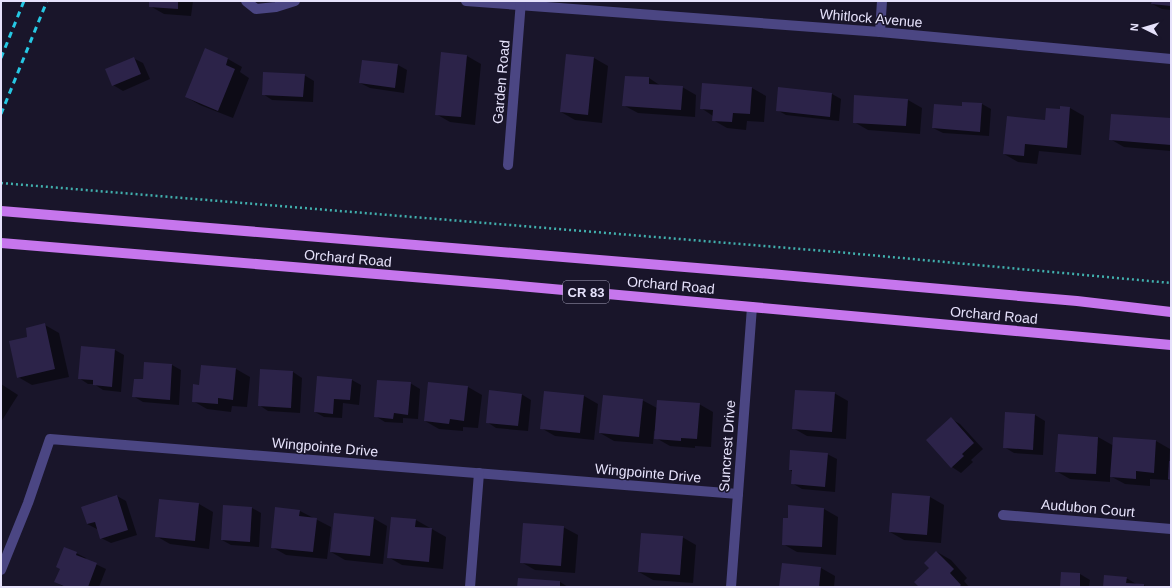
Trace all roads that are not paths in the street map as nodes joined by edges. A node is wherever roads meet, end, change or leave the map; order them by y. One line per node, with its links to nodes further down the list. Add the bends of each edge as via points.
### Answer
1 (246, 1): 2 (street, via 256,9 276,7)
2 (295, 1)
3 (466, 1): 5 (street, Whitlock Avenue)
4 (882, 1): 6 (street)
5 (521, 3): 6 (street, Whitlock Avenue); 8 (street, Garden Road)
6 (880, 32): 7 (street, Whitlock Avenue)
7 (1171, 59)
8 (508, 165)
9 (1, 211): 12 (main road, Orchard Road / CR 83, via 758,273 1077,301)
10 (1, 243): 11 (main road, Orchard Road / CR 83)
11 (752, 307): 13 (main road, Orchard Road / CR 83); 15 (street, Suncrest Drive)
12 (1171, 312)
13 (1171, 345)
14 (479, 473): 15 (street, Wingpointe Drive); 18 (street, Wingpointe Drive, via 50,439); 19 (street)
15 (738, 494): 20 (street, Suncrest Drive)
16 (1003, 515): 17 (street, Audubon Court)
17 (1171, 529)
18 (1, 570)
19 (470, 587)
20 (731, 587)

